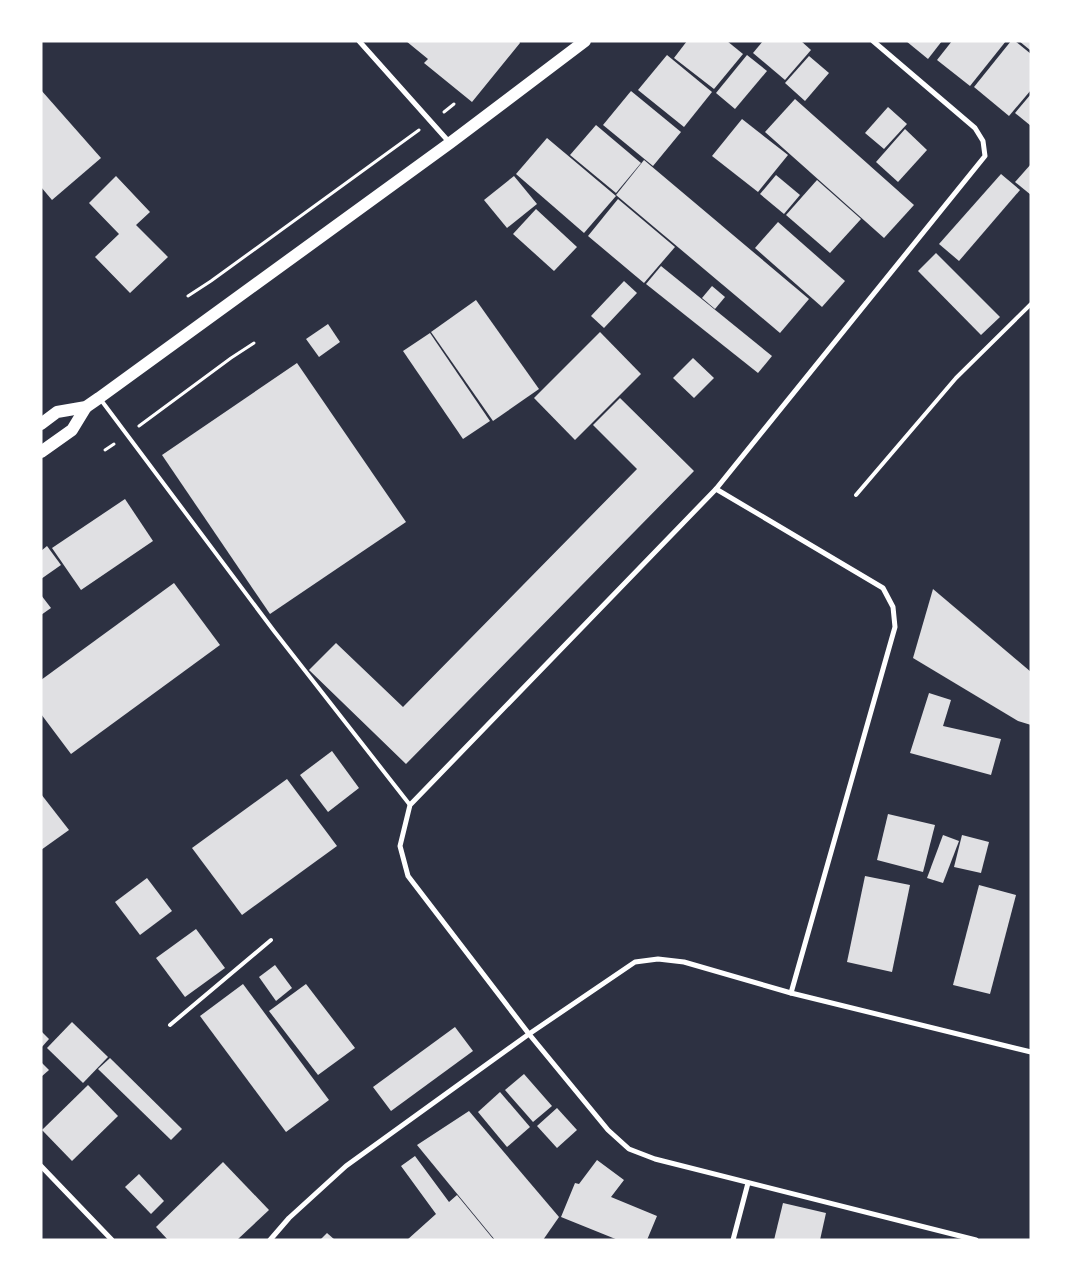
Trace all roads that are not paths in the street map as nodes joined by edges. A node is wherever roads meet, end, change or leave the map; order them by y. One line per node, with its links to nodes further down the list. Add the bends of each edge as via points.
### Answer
1 (358, 41): 4 (street)
2 (585, 41): 4 (main road)
3 (873, 41): 10 (street, via 975,128 983,141 985,156)
4 (450, 142): 6 (main road)
5 (1031, 304): 11 (lane, via 956,378)
6 (99, 398): 7 (main road); 12 (lane)
7 (86, 407): 8 (main road, via 57,412); 9 (main road, via 72,430)
8 (41, 424)
9 (41, 452)
10 (716, 488): 12 (street); 14 (street, via 883,588 893,607 895,626)
11 (856, 495)
12 (410, 805): 16 (street, via 400,846 408,876)
13 (271, 940): 15 (lane)
14 (791, 993): 16 (street, via 684,962 658,959 635,962); 17 (street)
15 (170, 1025)
16 (529, 1034): 19 (street, via 608,1130 629,1148 655,1159); 21 (street, via 346,1166 289,1218)
17 (1031, 1052)
18 (41, 1166): 20 (street)
19 (748, 1183): 22 (street); 23 (street)
20 (112, 1240)
21 (270, 1240)
22 (733, 1240)
23 (976, 1240)

